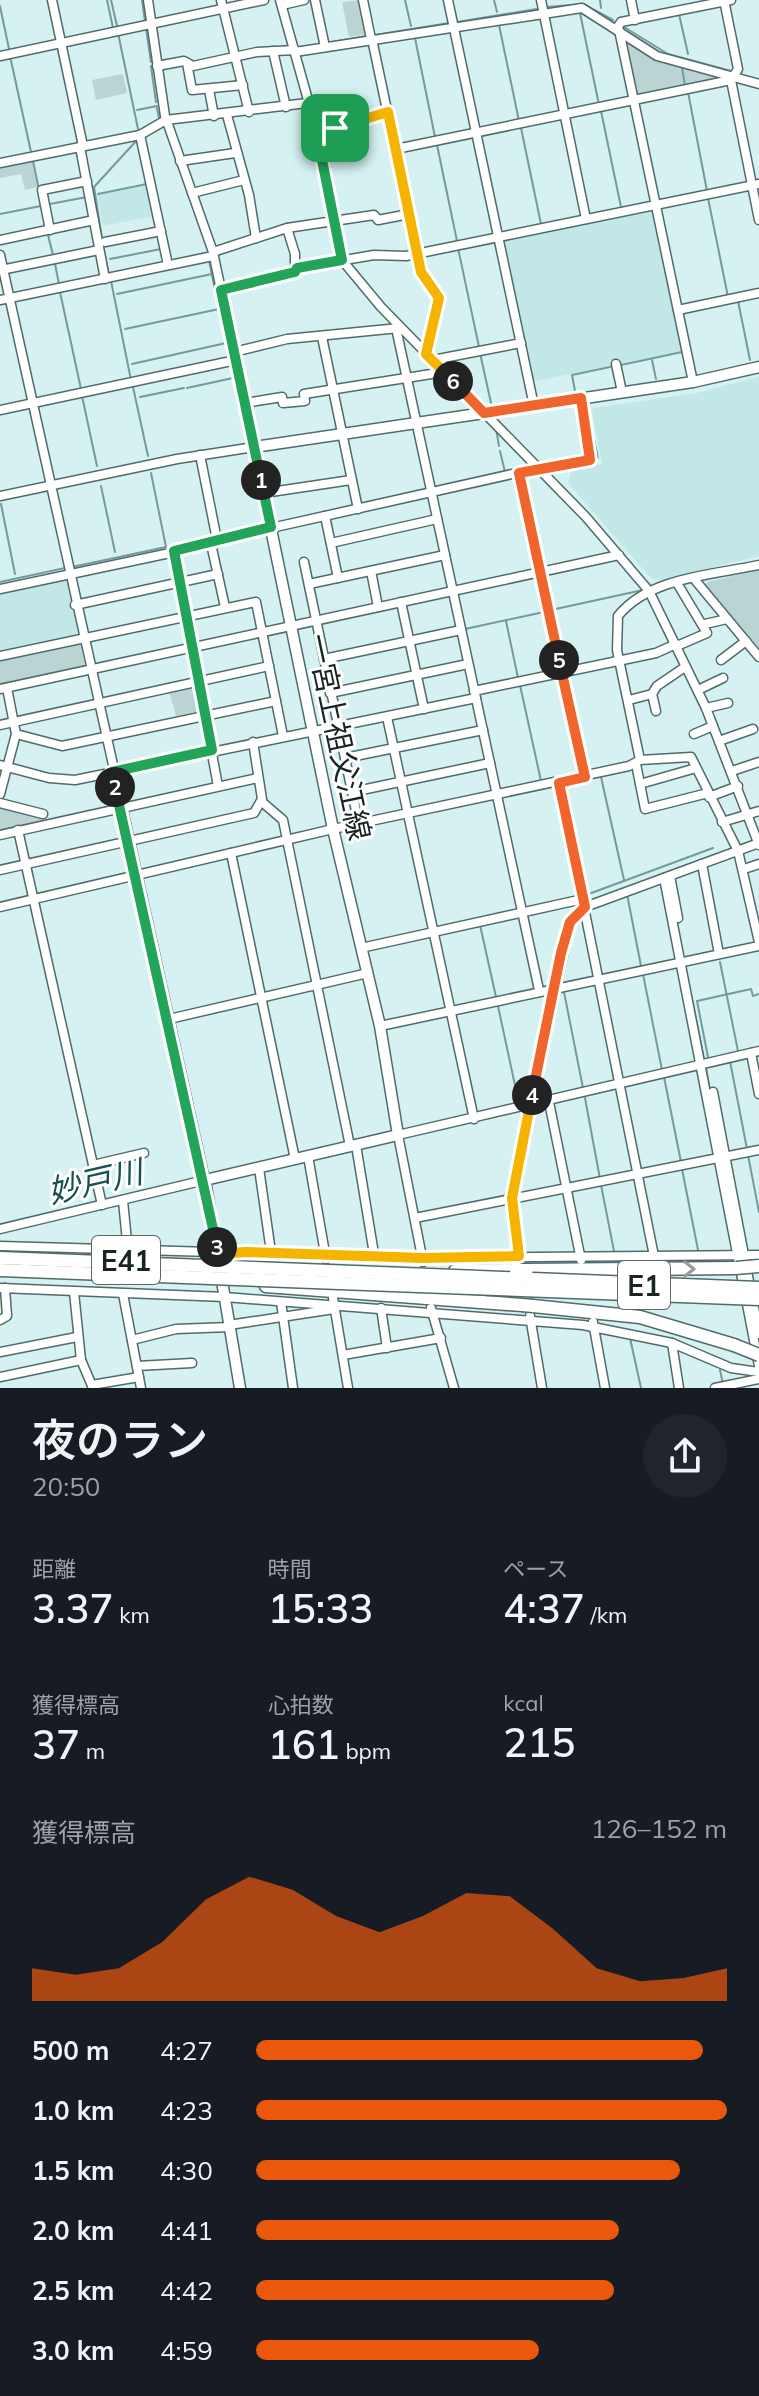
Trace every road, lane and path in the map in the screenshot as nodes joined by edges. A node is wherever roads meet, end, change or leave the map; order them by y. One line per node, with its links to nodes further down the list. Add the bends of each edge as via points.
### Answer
1 (52, 0): 19 (street)
2 (148, 0): 15 (street)
3 (264, 0): 12 (street)
4 (304, 0): 11 (street)
5 (315, 0): 20 (street)
6 (363, 0): 18 (street)
7 (448, 0): 16 (street)
8 (541, 0): 13 (street)
9 (631, 0): 14 (street)
10 (726, 0): 14 (street); 27 (street, via 738,69)
11 (281, 2): 22 (street)
12 (222, 4): 15 (street); 24 (street)
13 (543, 12): 16 (street); 17 (street, via 582,8); 37 (street)
14 (635, 20): 17 (street, via 621,22)
15 (151, 23): 19 (street); 26 (street)
16 (454, 26): 18 (street); 41 (street)
17 (618, 29): 27 (street, via 657,56); 31 (street)
18 (371, 39): 20 (street); 35 (street)
19 (61, 42): 23 (street); 43 (street)
20 (325, 47): 22 (street)
21 (273, 51): 22 (street); 24 (street); 33 (street)
22 (295, 51): 32 (street)
23 (0, 56)
24 (237, 56): 25 (street, via 193,66); 29 (street)
25 (187, 62): 26 (street); 30 (street, via 192,90)
26 (157, 66): 39 (street)
27 (733, 79): 28 (street); 31 (street); 50 (street)
28 (759, 82)
29 (243, 85): 30 (street); 34 (street)
30 (209, 90): 38 (street)
31 (634, 101): 37 (street); 52 (street)
32 (307, 103): 33 (street); 40 (street)
33 (286, 107): 34 (street)
34 (249, 112): 36 (street)
35 (388, 112): 40 (street); 44 (street)
36 (227, 115): 38 (street); 45 (street)
37 (564, 115): 41 (street); 54 (street)
38 (214, 116): 39 (street)
39 (166, 120): 42 (street); 46 (street)
40 (316, 130): 57 (street)
41 (475, 133): 44 (street); 61 (street)
42 (140, 135): 43 (street); 60 (street)
43 (82, 146): 47 (street); 49 (street)
44 (396, 149): 53 (street)
45 (235, 153): 46 (street); 48 (street)
46 (180, 161): 51 (street)
47 (0, 163)
48 (244, 180): 51 (street); 62 (street)
49 (87, 181): 55 (street); 59 (street, via 42,190)
50 (756, 185): 52 (street); 56 (street)
51 (192, 193): 65 (street)
52 (655, 205): 54 (street); 76 (street)
53 (409, 214): 57 (street); 66 (street)
54 (586, 219): 61 (street)
55 (94, 220): 59 (street); 64 (street)
56 (759, 220)
57 (336, 223): 58 (street); 68 (street)
58 (287, 228): 62 (street); 70 (street)
59 (50, 230): 63 (street)
60 (161, 231): 64 (street); 69 (street)
61 (498, 237): 66 (street); 79 (street)
62 (256, 238): 65 (street)
63 (0, 240)
64 (102, 246): 71 (street); 72 (street)
65 (213, 254): 69 (street); 73 (street)
66 (417, 254): 68 (street); 81 (street, via 421,272 439,298)
67 (0, 255): 71 (street)
68 (342, 260): 70 (street); 77 (street)
69 (168, 265): 72 (street)
70 (297, 268): 73 (street)
71 (2, 270): 75 (street)
72 (108, 278): 75 (street)
73 (221, 290): 80 (street)
74 (759, 293): 76 (street)
75 (4, 299): 90 (street)
76 (678, 310): 86 (street)
77 (398, 328): 78 (street); 81 (street); 85 (street)
78 (322, 337): 80 (street, via 287,339); 87 (street)
79 (521, 343): 81 (street); 92 (street)
80 (235, 356): 90 (street); 91 (street)
81 (429, 357): 84 (street)
82 (616, 364): 88 (street)
83 (759, 367): 86 (main road)
84 (444, 372): 85 (street); 94 (street)
85 (406, 378): 87 (street); 95 (street)
86 (693, 382): 88 (main road)
87 (332, 390): 91 (street, via 304,394 305,401 283,403 282,397); 96 (street)
88 (622, 392): 89 (main road)
89 (581, 398): 92 (main road); 99 (street, via 593,457)
90 (31, 403): 93 (street); 102 (street)
91 (245, 403): 97 (street)
92 (534, 406): 94 (main road)
93 (0, 410)
94 (484, 413): 95 (main road); 99 (street)
95 (417, 423): 96 (main road); 103 (street)
96 (342, 434): 97 (main road); 101 (street)
97 (254, 447): 98 (street); 104 (main road, 一宮上祖父江線)
98 (200, 455): 102 (street); 110 (street)
99 (540, 469): 100 (street); 114 (street)
100 (519, 473): 103 (street); 119 (street)
101 (351, 480): 104 (street); 106 (street)
102 (49, 486): 105 (street); 117 (street)
103 (431, 492): 106 (street); 108 (street)
104 (264, 493): 109 (main road, 一宮上祖父江線)
105 (0, 496)
106 (358, 509): 107 (street)
107 (325, 516): 109 (street); 111 (street)
108 (437, 519): 111 (street); 113 (street)
109 (271, 528): 110 (street); 137 (main road, 一宮上祖父江線)
110 (214, 542): 112 (street); 120 (street)
111 (331, 543): 121 (street)
112 (174, 551): 117 (street); 123 (street)
113 (445, 555): 118 (street); 127 (street)
114 (619, 555): 119 (street); 128 (street)
115 (304, 562): 125 (street)
116 (759, 565): 122 (street)
117 (67, 569): 126 (street); 130 (street)
118 (371, 571): 121 (street); 132 (street)
119 (541, 572): 127 (street); 154 (street)
120 (218, 574): 123 (street); 131 (street)
121 (338, 578): 125 (street)
122 (695, 580): 124 (street); 134 (street)
123 (180, 582): 130 (street); 133 (street)
124 (677, 583): 128 (street); 136 (street)
125 (309, 584): 135 (street)
126 (0, 589)
127 (452, 591): 129 (street); 138 (street)
128 (649, 591): 143 (street); 148 (street, via 618,616)
129 (401, 602): 132 (street); 141 (street)
130 (75, 605): 140 (street)
131 (225, 607): 133 (street); 139 (street, via 256,602)
132 (378, 607): 135 (street)
133 (186, 615): 140 (street); 144 (street)
134 (727, 619): 136 (street); 142 (street)
135 (316, 621): 137 (street); 147 (street)
136 (705, 624): 143 (street, via 707,633)
137 (292, 626): 139 (street); 177 (main road, 一宮上祖父江線)
138 (461, 630): 141 (street); 150 (street)
139 (262, 633): 144 (street); 151 (street)
140 (83, 637): 145 (street); 153 (street)
141 (410, 641): 147 (street); 155 (street)
142 (746, 641): 146 (street); 149 (street)
143 (677, 645): 148 (street); 152 (street)
144 (192, 648): 153 (street); 157 (street)
145 (0, 656)
146 (759, 657)
147 (324, 659): 160 (street)
148 (618, 659): 154 (street); 163 (street)
149 (721, 660)
150 (468, 664): 155 (street); 161 (street)
151 (269, 666): 157 (street); 164 (street)
152 (685, 667): 159 (street); 162 (street)
153 (89, 669): 158 (street); 165 (street)
154 (562, 673): 161 (street); 195 (street)
155 (417, 675): 160 (street); 168 (street)
156 (723, 678): 159 (street)
157 (198, 680): 165 (street); 170 (street)
158 (4, 689): 172 (street)
159 (698, 690): 167 (street)
160 (330, 693): 174 (street)
161 (475, 694): 168 (street); 178 (street)
162 (652, 694): 163 (street); 169 (street)
163 (629, 700): 188 (street)
164 (276, 701): 170 (street); 182 (street)
165 (97, 703): 172 (street); 181 (street)
166 (728, 703): 167 (street)
167 (706, 708): 175 (street)
168 (424, 709): 171 (street)
169 (656, 711)
170 (205, 714): 181 (street); 186 (street)
171 (387, 717): 174 (street); 185 (street)
172 (15, 722): 173 (street); 179 (street)
173 (0, 725)
174 (338, 726): 177 (street); 187 (street)
175 (713, 726): 180 (street); 183 (street)
176 (753, 729): 183 (street)
177 (313, 730): 182 (street); 215 (main road, 一宮上祖父江線)
178 (483, 730): 185 (street); 190 (street)
179 (16, 734): 181 (street, via 62,746); 191 (street)
180 (694, 734)
181 (104, 736): 194 (street)
182 (283, 736): 184 (street)
183 (719, 741): 193 (street)
184 (253, 742): 186 (street); 196 (street)
185 (394, 748): 187 (street); 197 (street)
186 (212, 750): 194 (street); 200 (street)
187 (345, 758): 202 (street)
188 (638, 762): 192 (street, via 691,757); 195 (street); 199 (street)
189 (759, 762): 193 (street)
190 (490, 763): 197 (street); 205 (street)
191 (3, 766): 194 (street, via 60,780); 203 (street)
192 (696, 768): 199 (street); 204 (street)
193 (732, 771): 201 (street)
194 (112, 772): 208 (street)
195 (585, 777): 198 (street)
196 (258, 778): 200 (street); 206 (street)
197 (402, 781): 202 (street); 212 (street)
198 (559, 783): 205 (street); 232 (street)
199 (640, 784): 204 (street, via 645,809)
200 (218, 786): 208 (street)
201 (738, 786): 204 (street); 210 (street)
202 (352, 792): 214 (street)
203 (0, 794)
204 (708, 795): 213 (street)
205 (497, 796): 212 (street); 236 (street)
206 (262, 802): 218 (street, via 254,813); 219 (street, via 281,816)
207 (0, 803): 211 (street)
208 (120, 807): 216 (street); 218 (street)
209 (759, 811): 210 (street)
210 (746, 813): 213 (street); 220 (street)
211 (43, 814)
212 (410, 814): 214 (street); 237 (street)
213 (722, 822): 221 (street)
214 (359, 825): 215 (street)
215 (333, 829): 219 (street); 239 (main road, 一宮上祖父江線)
216 (18, 830): 217 (street); 225 (street)
217 (0, 835)
218 (129, 841): 225 (street); 228 (street)
219 (287, 842): 222 (street); 244 (street)
220 (758, 842): 221 (street)
221 (736, 848): 223 (street); 226 (street)
222 (231, 853): 228 (street); 247 (street)
223 (702, 864): 229 (street); 240 (street)
224 (759, 864): 226 (street)
225 (27, 865): 227 (street); 231 (street)
226 (744, 869): 230 (street)
227 (0, 870)
228 (136, 875): 231 (street); 249 (street)
229 (667, 877): 232 (street); 241 (street)
230 (753, 895): 233 (street); 235 (street)
231 (35, 899): 234 (street); 265 (street)
232 (584, 903): 236 (street); 243 (street); 245 (street, via 570,922)
233 (740, 903)
234 (0, 907)
235 (756, 911): 238 (street)
236 (523, 912): 237 (street); 246 (street)
237 (436, 932): 239 (street); 248 (street)
238 (759, 944): 240 (street)
239 (361, 948): 242 (main road, 一宮上祖父江線)
240 (719, 954): 241 (street)
241 (684, 961): 243 (street); 252 (street)
242 (368, 973): 244 (street); 250 (main road, 一宮上祖父江線)
243 (598, 978): 245 (street); 253 (street)
244 (317, 984): 247 (street); 259 (street)
245 (553, 987): 246 (street); 256 (street)
246 (539, 990): 248 (street)
247 (259, 998): 249 (street); 264 (street)
248 (453, 1010): 250 (street); 257 (street)
249 (169, 1019): 268 (street)
250 (380, 1026): 258 (main road, 一宮上祖父江線)
251 (755, 1052): 252 (street); 254 (street)
252 (706, 1065): 253 (street); 263 (street)
253 (621, 1085): 255 (street); 267 (street)
254 (759, 1094)
255 (549, 1102): 256 (street); 269 (street)
256 (529, 1107): 257 (street); 270 (street)
257 (474, 1119): 258 (street)
258 (398, 1135): 259 (main road); 273 (street)
259 (353, 1146): 262 (main road); 280 (street)
260 (759, 1150): 263 (street)
261 (144, 1153): 265 (street)
262 (308, 1156): 264 (main road); 282 (street)
263 (722, 1157): 267 (street); 287 (street)
264 (295, 1159): 266 (main road)
265 (93, 1165): 272 (street)
266 (259, 1168): 268 (main road); 278 (street)
267 (637, 1173): 269 (street); 284 (street)
268 (205, 1180): 271 (street); 279 (main road)
269 (567, 1187): 270 (street); 286 (street)
270 (512, 1198): 273 (street); 283 (street)
271 (123, 1201): 272 (street); 277 (street)
272 (101, 1203): 274 (street)
273 (415, 1218): 288 (street)
274 (0, 1229)
275 (0, 1238): 276 (street)
276 (0, 1246): 277 (street)
277 (128, 1251): 279 (street)
278 (271, 1252): 279 (street); 282 (street)
279 (219, 1254): 295 (main road)
280 (374, 1254): 282 (street); 288 (street)
281 (759, 1255): 287 (street)
282 (325, 1256)
283 (519, 1256): 286 (street); 288 (street); 303 (street)
284 (654, 1256): 286 (street); 287 (street)
285 (0, 1257): 287 (highway, E41, one-way to 287, bridge, via 522,1270); 292 (highway, E1, bridge)
286 (581, 1259)
287 (740, 1259): 289 (highway, E41, bridge); 306 (street); 318 (street)
288 (423, 1261)
289 (759, 1266)
290 (0, 1270): 296 (highway, E1, bridge); 314 (highway, bridge, via 640,1317)
291 (2, 1288): 293 (street); 302 (street, via 7,1316)
292 (759, 1288)
293 (74, 1292): 294 (street); 307 (street)
294 (123, 1294): 295 (street); 309 (street)
295 (225, 1297): 297 (street); 305 (main road)
296 (759, 1299)
297 (281, 1302): 298 (street); 301 (street)
298 (334, 1304): 299 (street); 301 (street); 313 (street)
299 (381, 1308): 300 (street); 311 (street)
300 (431, 1308): 303 (street); 308 (street)
301 (283, 1317): 305 (street); 327 (street)
302 (0, 1320)
303 (530, 1321): 304 (street); 329 (street)
304 (593, 1322): 310 (street); 330 (street)
305 (229, 1326): 309 (street, via 176,1329); 326 (main road)
306 (759, 1334)
307 (77, 1337): 312 (street); 315 (street)
308 (441, 1338): 311 (street); 324 (street)
309 (132, 1340): 317 (street)
310 (672, 1343): 319 (street, via 731,1368); 331 (street)
311 (387, 1348): 313 (street)
312 (0, 1352)
313 (343, 1355): 328 (street)
314 (759, 1355)
315 (81, 1360): 320 (street); 323 (street)
316 (192, 1363): 317 (street)
317 (137, 1366): 321 (street)
318 (759, 1366)
319 (759, 1372)
320 (0, 1377)
321 (139, 1377): 323 (street); 325 (street)
322 (759, 1379): 332 (street)
323 (93, 1386)
324 (451, 1387)
325 (141, 1388)
326 (240, 1388)
327 (293, 1388)
328 (348, 1388)
329 (542, 1388)
330 (605, 1388)
331 (679, 1388)
332 (715, 1388)

